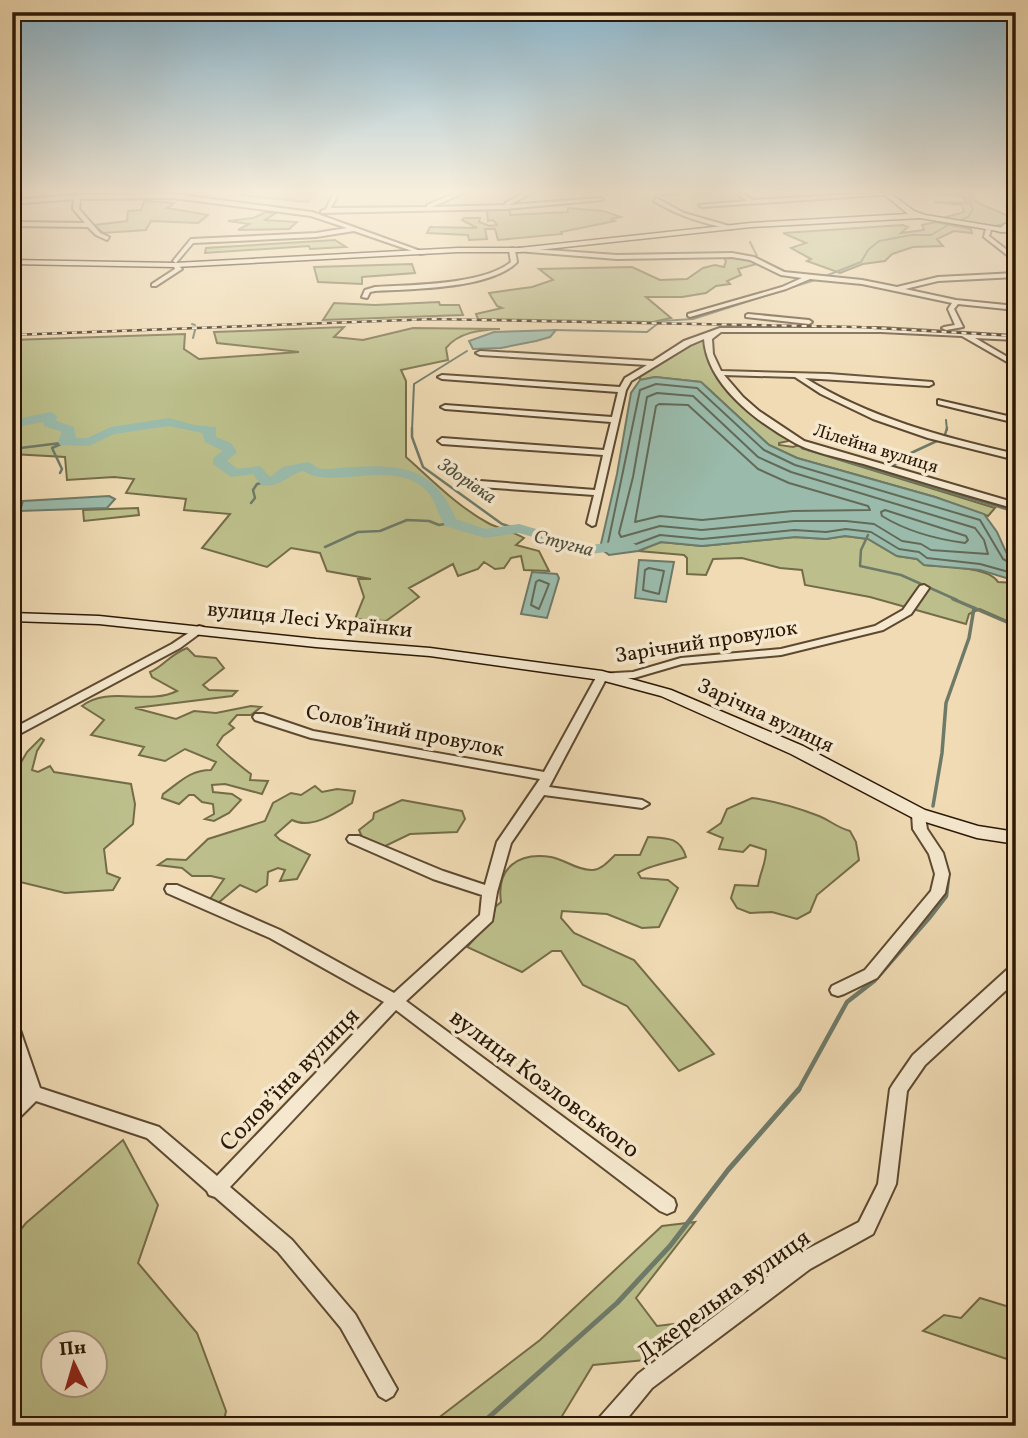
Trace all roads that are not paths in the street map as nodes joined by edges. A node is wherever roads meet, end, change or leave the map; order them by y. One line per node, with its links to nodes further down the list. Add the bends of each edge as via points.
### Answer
1 (180, 257): 6 (street)
2 (322, 257): 6 (street)
3 (515, 257): 11 (street, via 507,269 448,285 375,289)
4 (746, 257): 8 (street)
5 (12, 261): 6 (street)
6 (176, 263): 9 (street, via 179,270)
7 (1016, 275): 10 (street, via 938,279)
8 (807, 279): 10 (street); 15 (street)
9 (154, 285)
10 (898, 290): 13 (street)
11 (365, 296)
12 (1014, 299): 14 (street)
13 (956, 302): 14 (street); 16 (street, via 951,309 959,327 950,328)
14 (1013, 307)
15 (690, 315)
16 (748, 316)
17 (720, 330): 18 (street); 21 (street); 23 (street, Лілейна вулиця, via 709,336 707,347)
18 (964, 334): 19 (street); 22 (street)
19 (1016, 338)
20 (480, 353): 21 (street)
21 (652, 363): 27 (street, via 630,378)
22 (1016, 365)
23 (719, 373): 25 (street); 37 (street, Лілейна вулиця, via 727,386 768,421 801,443)
24 (442, 377): 27 (street)
25 (799, 377): 26 (street); 34 (street, Лілейна вулиця, via 880,418)
26 (929, 384)
27 (622, 390): 30 (street)
28 (941, 402): 31 (street)
29 (445, 407): 30 (street)
30 (615, 420): 33 (street)
31 (1016, 421)
32 (442, 441): 33 (street)
33 (607, 453): 36 (street)
34 (1016, 457)
35 (480, 484): 36 (street)
36 (598, 493): 38 (street)
37 (1016, 506)
38 (592, 523)
39 (925, 588): 42 (street, Зарічний провулок, via 907,612 879,628 781,652 681,661 634,675)
40 (12, 617): 41 (street, вулиця Лесі Українки)
41 (199, 629): 42 (street, вулиця Лесі Українки, via 430,652); 44 (street, via 176,646)
42 (602, 676): 45 (street); 47 (street, Зарічна вулиця, via 666,693 773,739)
43 (259, 717): 45 (street, Соловʼїний провулок, via 310,734)
44 (12, 734)
45 (543, 783): 46 (street, Соловʼїний провулок); 51 (street, Соловʼїна вулиця, via 503,842)
46 (642, 804)
47 (919, 814): 48 (street, Зарічна вулиця, via 976,832); 53 (street, via 919,830 936,853 942,874 938,893 871,975)
48 (1016, 838)
49 (354, 839): 51 (street)
50 (172, 889): 54 (street, Соловʼїна вулиця, via 275,934)
51 (490, 892): 54 (street, Соловʼїна вулиця, via 487,917)
52 (1016, 971): 62 (street, Джерельна вулиця, via 919,1060 900,1089 887,1184 866,1228 803,1262 645,1381)
53 (838, 990)
54 (395, 1001): 59 (street, Соловʼїна вулиця); 60 (street, вулиця Козловського)
55 (12, 1030): 57 (street)
56 (12, 1093): 57 (street)
57 (33, 1093): 58 (street); 59 (street, via 153,1132)
58 (12, 1114)
59 (216, 1189): 61 (street, via 285,1246 348,1321)
60 (667, 1205)
61 (386, 1389)
62 (607, 1426)

